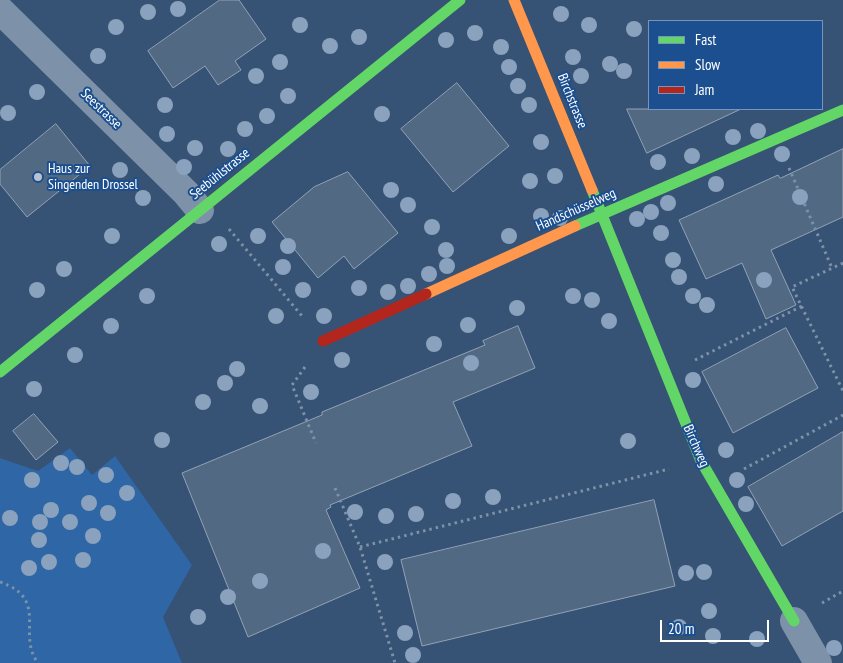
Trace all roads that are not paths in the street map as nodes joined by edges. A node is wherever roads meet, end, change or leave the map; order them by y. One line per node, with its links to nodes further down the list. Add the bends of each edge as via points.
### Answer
1 (460, 0): 5 (street, Seebühlstrasse)
2 (514, 0): 6 (street, Birchstrasse)
3 (0, 10): 5 (street, Seestrasse)
4 (843, 110): 6 (street, Handschüsselweg)
5 (204, 207): 8 (street, Seebühlstrasse)
6 (602, 214): 7 (street, Handschüsselweg); 9 (street, Birchweg, via 701,461)
7 (323, 341)
8 (0, 372)
9 (794, 621): 10 (street, Birchweg)
10 (818, 663)

